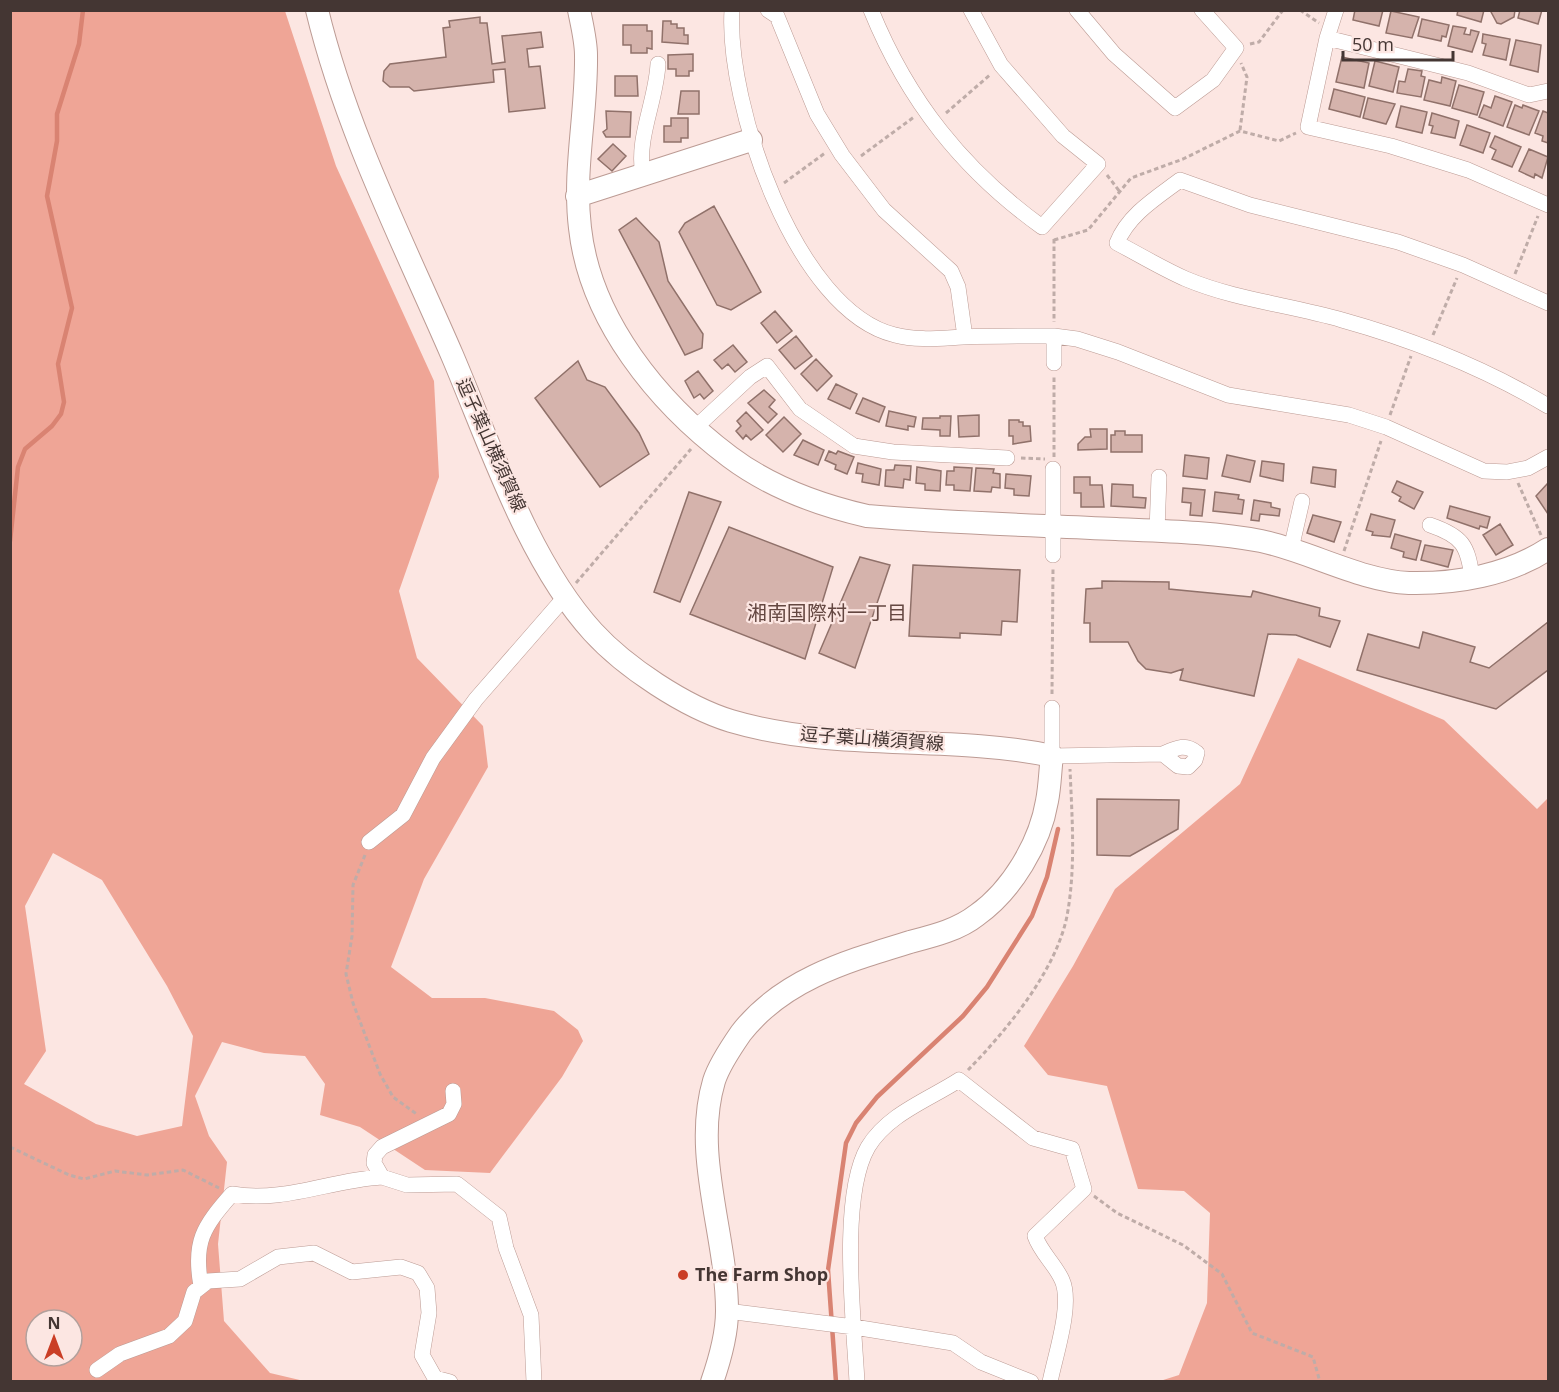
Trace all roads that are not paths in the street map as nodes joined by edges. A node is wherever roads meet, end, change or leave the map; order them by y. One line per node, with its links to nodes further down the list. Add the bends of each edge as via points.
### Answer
1 (316, 10): 35 (main road, 逗子葉山横須賀線, via 343,103 516,504)
2 (579, 10): 15 (main road, via 586,54)
3 (732, 10): 13 (street, via 734,63)
4 (768, 10): 19 (street, via 777,16 817,114 850,165 884,210 951,271 958,287)
5 (871, 10): 6 (street, via 933,124 988,185 1042,227 1098,164 1063,136 1002,65)
6 (971, 10)
7 (1077, 10): 8 (street, via 1114,54 1175,108 1213,80 1236,48)
8 (1202, 10)
9 (1336, 10): 10 (street)
10 (1327, 38): 12 (street, via 1468,72 1528,95); 16 (street, via 1308,127 1391,146 1468,170)
11 (658, 64): 14 (street, via 657,85 639,156)
12 (1548, 91)
13 (751, 140): 14 (main road); 19 (street, via 771,192 813,270 843,306 895,335)
14 (643, 175): 15 (main road)
15 (577, 196): 22 (main road, via 589,274 604,311 658,389)
16 (1546, 204)
17 (1548, 303): 21 (street, via 1463,265 1398,242 1250,205 1180,180 1124,227 1117,243 1187,280 1340,319 1422,345 1516,386)
18 (1054, 336): 19 (street); 20 (street); 23 (street, via 1118,351 1228,395 1349,415 1386,427 1484,471 1528,468)
19 (965, 337)
20 (1054, 363)
21 (1548, 406)
22 (700, 431): 24 (street, via 750,377 767,366 800,409 854,446); 29 (main road, via 730,458 799,495 833,508 894,518)
23 (1548, 457)
24 (1008, 458)
25 (1053, 469): 29 (street)
26 (1159, 477): 30 (street)
27 (1302, 501): 31 (street)
28 (1430, 525): 34 (street, via 1452,532 1467,547)
29 (1053, 526): 30 (main road); 33 (street)
30 (1157, 531): 31 (main road, via 1260,541)
31 (1291, 549): 34 (main road, via 1407,583)
32 (1547, 550): 34 (main road)
33 (1053, 555)
34 (1472, 578)
35 (565, 597): 38 (main road, 逗子葉山横須賀線, via 594,634 638,671 683,699 729,720 790,734 1011,747); 39 (street, via 476,699 433,758 403,815)
36 (1052, 708): 38 (street)
37 (1163, 754): 38 (street)
38 (1061, 756): 43 (main road, via 1020,869 978,915 955,928 864,956 796,984 765,1007 727,1056 715,1078 708,1112)
39 (369, 842)
40 (453, 1090): 41 (street, via 454,1104 449,1114 382,1147 375,1155 374,1163)
41 (382, 1177): 42 (street, via 278,1196 232,1194 207,1222 196,1259); 47 (street, via 408,1185 458,1184 499,1216 506,1248 531,1316)
42 (201, 1286): 45 (street, via 194,1292 185,1321 169,1336 120,1354); 46 (street, via 208,1281 240,1279 278,1257 293,1254 314,1253 352,1272 401,1268 418,1273 427,1288 429,1313 422,1355 435,1378)
43 (727, 1311): 44 (street); 48 (main road, via 720,1359)
44 (854, 1327): 49 (street); 50 (street, via 953,1343 981,1362); 51 (street, via 850,1244 860,1165 869,1146 898,1115 958,1080 1033,1138 1072,1149 1084,1188 1035,1236 1040,1250 1063,1281 1065,1308)
45 (97, 1370)
46 (450, 1382)
47 (534, 1382)
48 (712, 1382)
49 (856, 1382)
50 (1031, 1382)
51 (1050, 1382)

